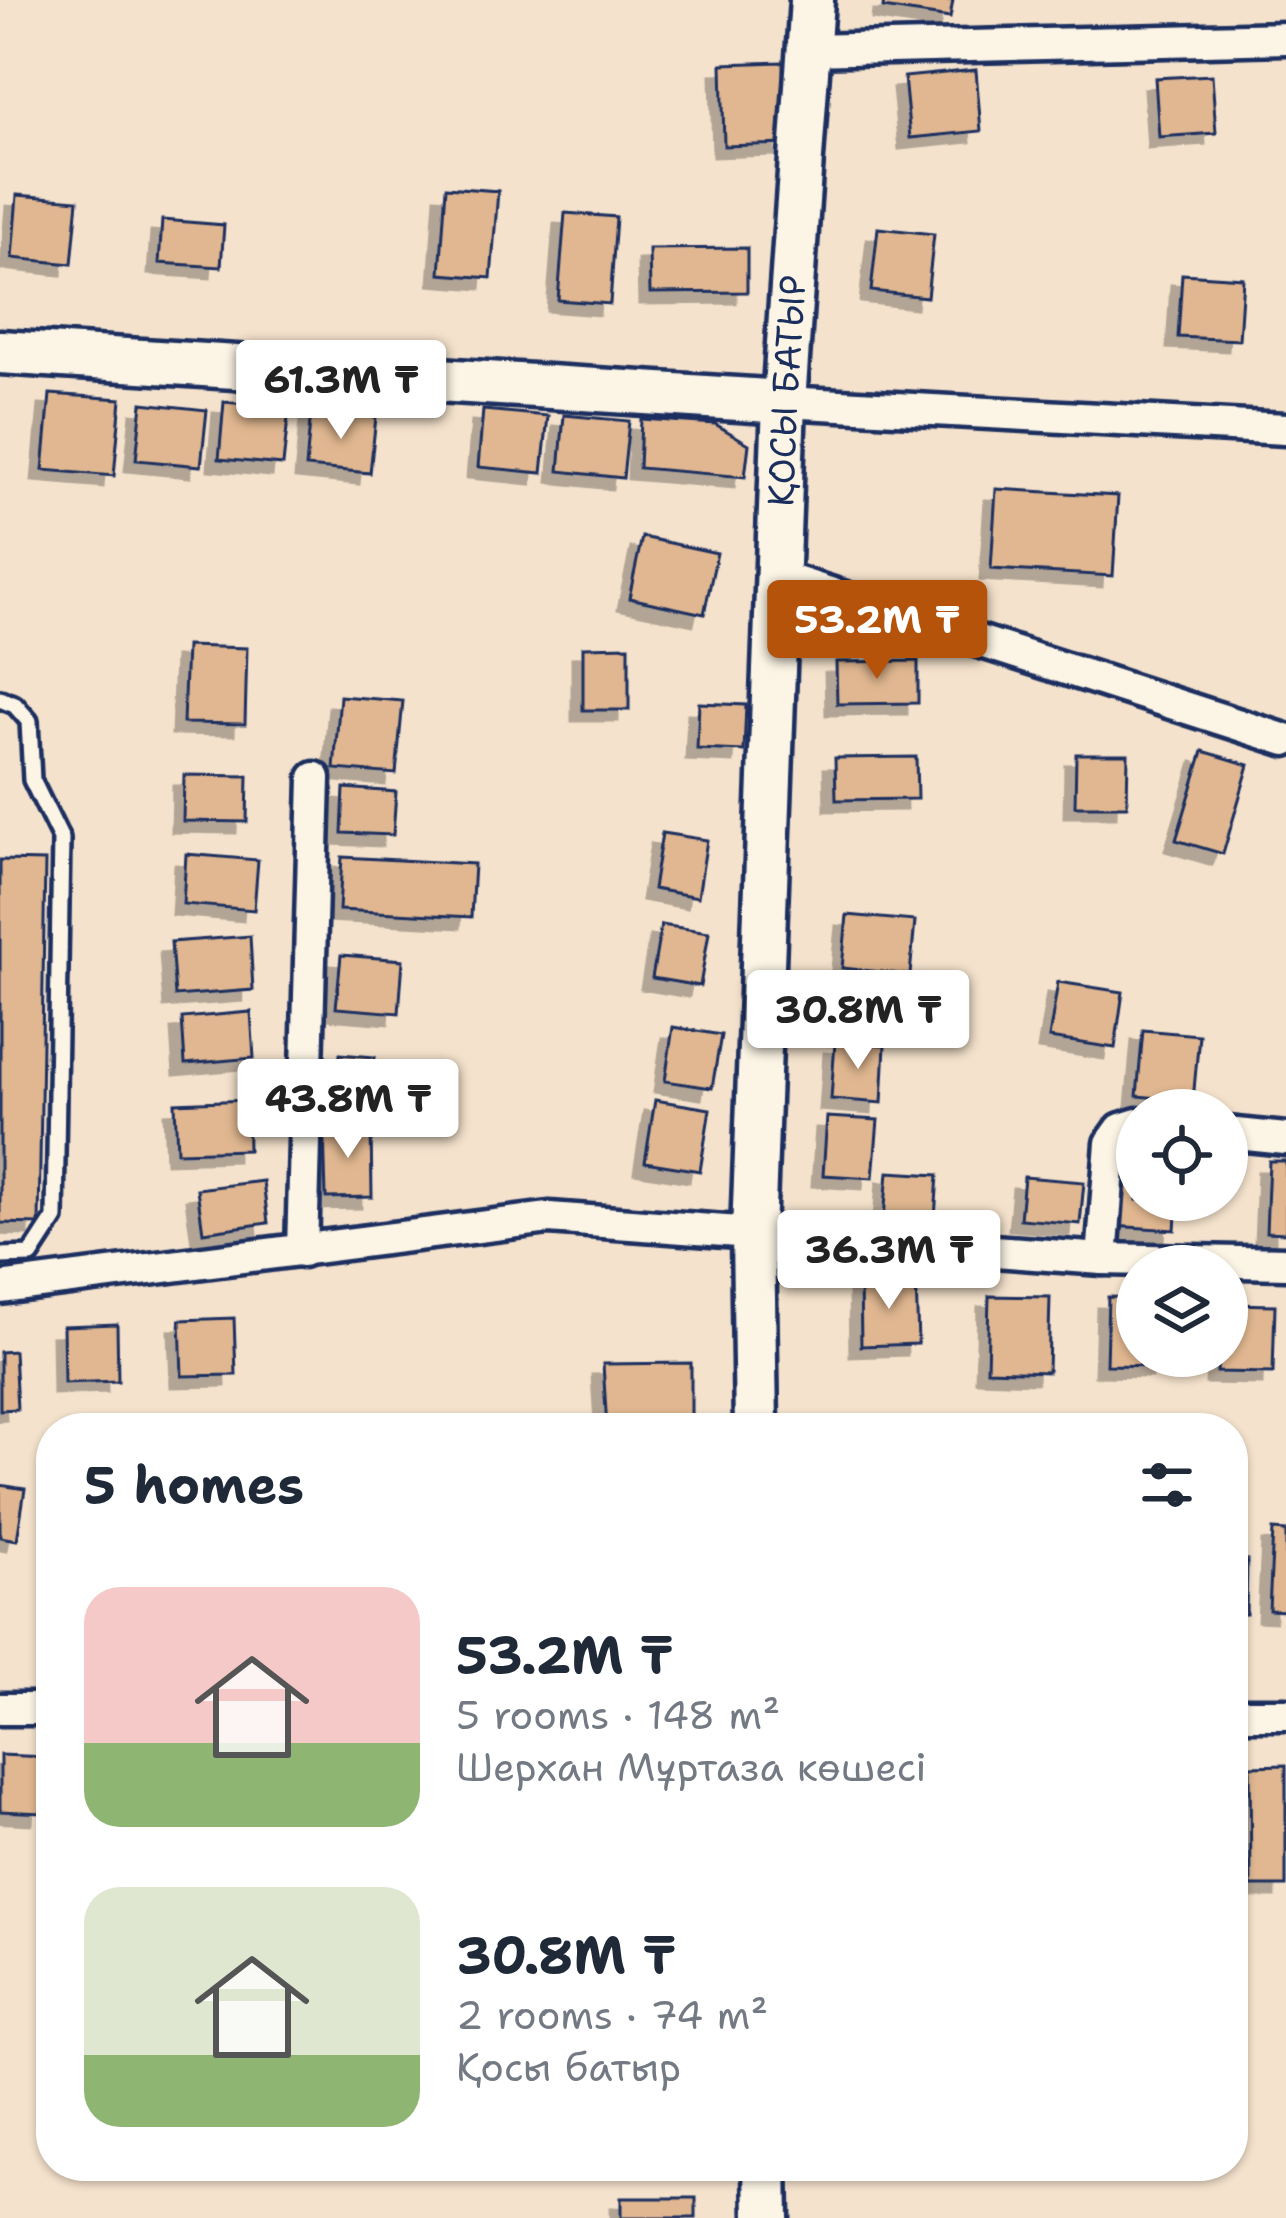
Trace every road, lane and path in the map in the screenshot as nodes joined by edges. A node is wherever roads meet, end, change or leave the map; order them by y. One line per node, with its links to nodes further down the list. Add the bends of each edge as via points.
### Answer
1 (812, 0): 3 (street, ҚОСЫ БАТЫР)
2 (1286, 38): 3 (street)
3 (809, 50): 5 (street, ҚОСЫ БАТЫР)
4 (0, 352): 5 (street)
5 (784, 402): 6 (street); 7 (street, ҚОСЫ БАТЫР)
6 (1286, 429)
7 (780, 578): 9 (street); 14 (street, ҚОСЫ БАТЫР)
8 (0, 699): 16 (lane, via 29,721 32,780 61,839 56,1218 31,1255)
9 (1286, 740)
10 (315, 778): 15 (street)
11 (1116, 1135): 17 (street)
12 (1248, 1135): 13 (street)
13 (1286, 1139)
14 (753, 1234): 15 (street, via 549,1218); 17 (street); 20 (street, ҚОСЫ БАТЫР)
15 (302, 1251): 19 (street)
16 (0, 1256)
17 (1102, 1259): 18 (street)
18 (1286, 1263)
19 (0, 1288)
20 (756, 1413)
21 (0, 1709): 22 (street)
22 (36, 1709)
23 (1248, 1714): 24 (street)
24 (1286, 1714)
25 (766, 2181): 26 (street)
26 (767, 2218)

